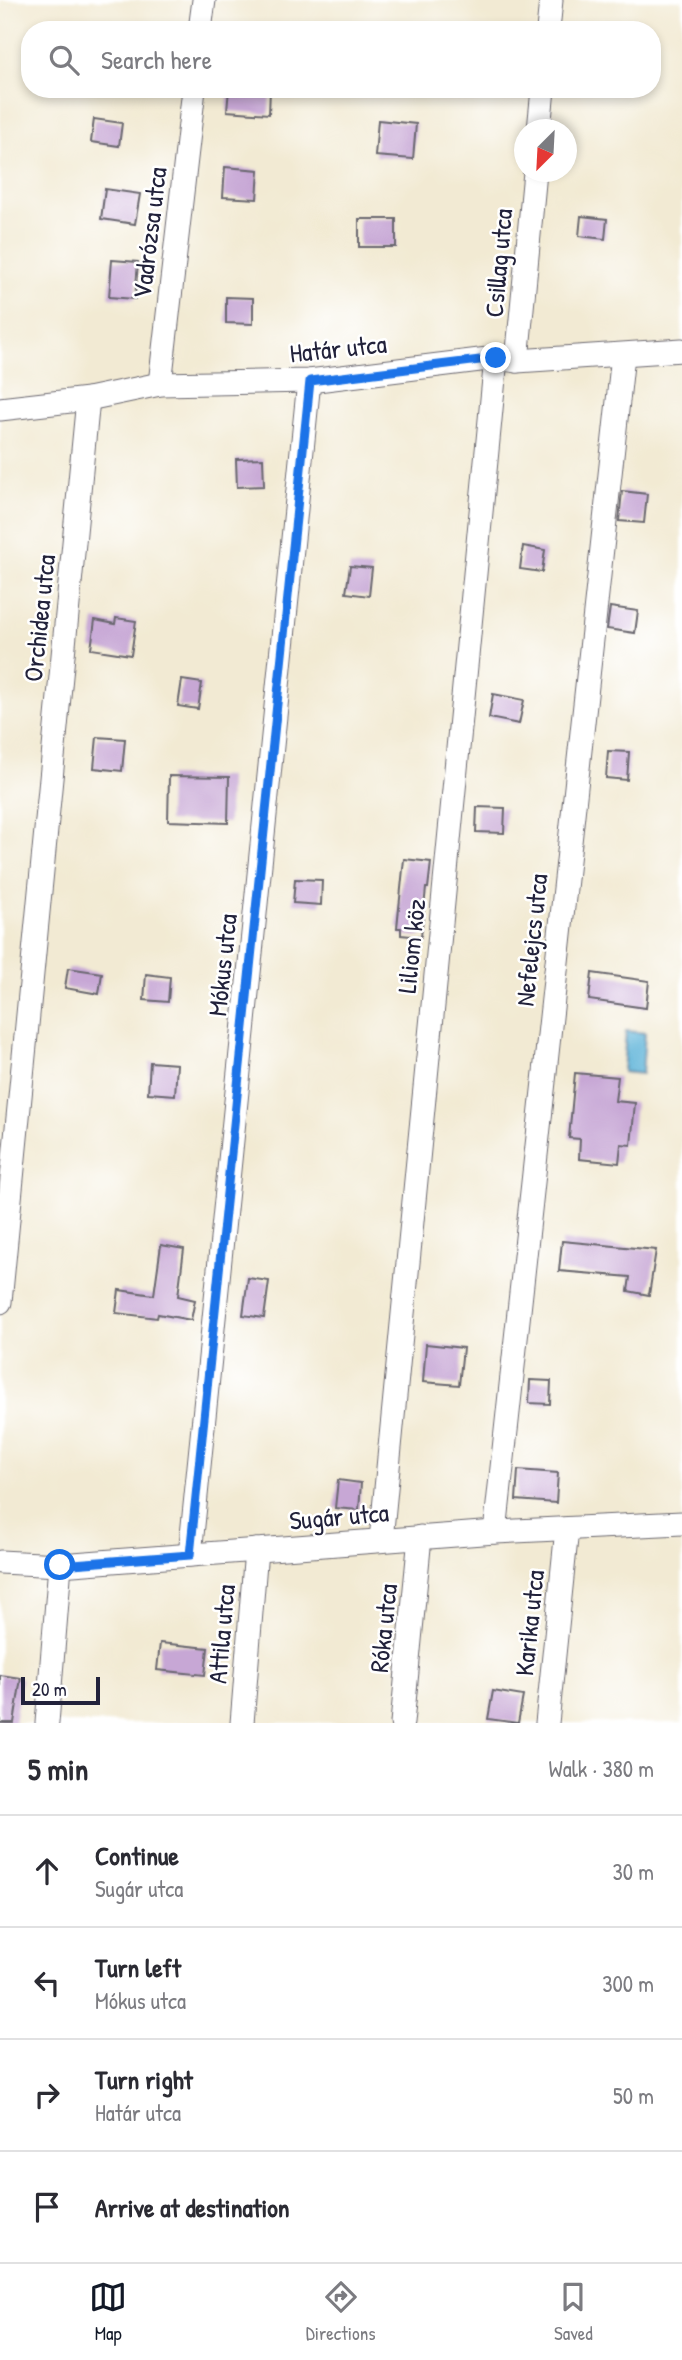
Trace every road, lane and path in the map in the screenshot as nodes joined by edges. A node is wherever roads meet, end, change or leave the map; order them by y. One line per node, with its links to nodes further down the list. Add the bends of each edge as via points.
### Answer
1 (204, 0): 3 (street)
2 (551, 0): 4 (street)
3 (201, 21)
4 (549, 21)
5 (193, 98): 13 (street, Vadrózsa utca)
6 (542, 98): 7 (street)
7 (540, 119)
8 (534, 182): 11 (street, Csillag utca)
9 (682, 350): 10 (street, Határ utca)
10 (623, 355): 11 (street, Határ utca); 19 (street, Nefelejcs utca)
11 (507, 359): 12 (street, Határ utca); 21 (street, Liliom köz)
12 (310, 381): 13 (street, Határ utca); 23 (street, Mókus utca)
13 (160, 384): 14 (street, Határ utca)
14 (88, 399): 15 (street, Határ utca); 16 (street, Orchidea utca)
15 (0, 410)
16 (0, 1302)
17 (682, 1523): 18 (street, Sugár utca)
18 (567, 1529): 19 (street, Sugár utca); 29 (street, Karika utca)
19 (495, 1532): 20 (street, Sugár utca)
20 (420, 1537): 21 (street, Sugár utca); 28 (street, Róka utca)
21 (381, 1540): 22 (street, Sugár utca)
22 (256, 1550): 23 (street, Sugár utca); 27 (street, Attila utca)
23 (190, 1555): 25 (street, Sugár utca)
24 (0, 1562): 25 (street, Sugár utca)
25 (60, 1565): 26 (street)
26 (47, 1723)
27 (242, 1723)
28 (402, 1723)
29 (547, 1723)

